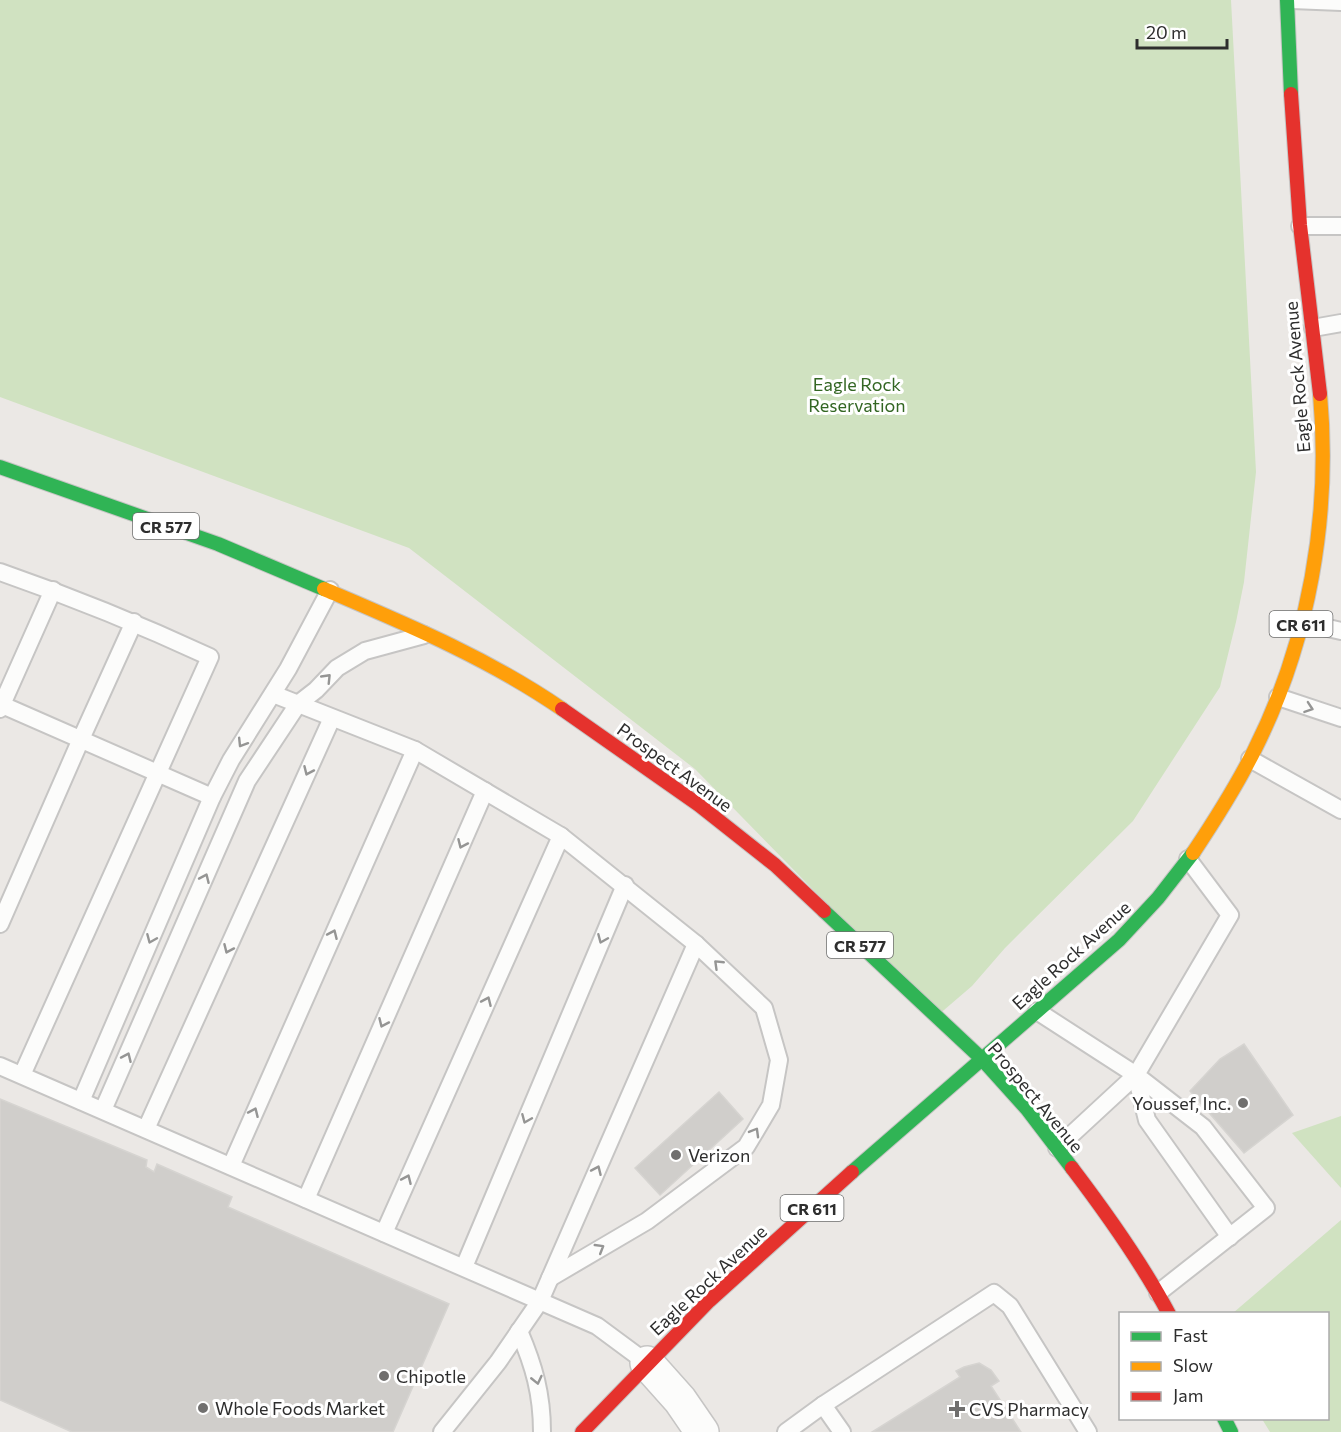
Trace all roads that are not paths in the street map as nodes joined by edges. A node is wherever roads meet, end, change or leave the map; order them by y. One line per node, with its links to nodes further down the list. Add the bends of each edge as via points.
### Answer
1 (1287, 0): 4 (main road, Eagle Rock Avenue / CR 611)
2 (1292, 0): 3 (lane)
3 (1341, 2)
4 (1300, 226): 5 (lane); 7 (main road, Eagle Rock Avenue / CR 611)
5 (1341, 226)
6 (1341, 324): 7 (lane)
7 (1313, 328): 9 (main road, Eagle Rock Avenue / CR 611)
8 (1341, 419): 9 (lane)
9 (1322, 421): 15 (main road, Eagle Rock Avenue / CR 611, via 1319,529)
10 (0, 466): 13 (main road, Prospect Avenue / CR 577, via 218,544)
11 (0, 572): 12 (lane)
12 (53, 590): 14 (lane); 21 (lane)
13 (330, 590): 17 (main road, Prospect Avenue / CR 577); 18 (lane)
14 (134, 622): 24 (lane); 27 (lane, via 210,657)
15 (1302, 622): 16 (lane); 19 (main road, Eagle Rock Avenue / CR 611)
16 (1341, 631)
17 (429, 634): 20 (lane, one-way to 17, via 337,668 365,651); 37 (main road, Prospect Avenue / CR 577, via 534,690 699,805 775,865)
18 (273, 693): 20 (lane); 29 (lane, one-way to 29)
19 (1278, 697): 23 (lane, one-way to 23); 26 (main road, Eagle Rock Avenue / CR 611)
20 (298, 704): 22 (lane); 42 (lane, one-way to 20, via 247,781)
21 (1, 706): 24 (lane)
22 (332, 718): 25 (lane); 43 (lane, one-way to 43)
23 (1341, 718)
24 (81, 739): 27 (lane); 34 (lane)
25 (415, 750): 28 (lane); 45 (lane, one-way to 25)
26 (1250, 759): 30 (lane); 32 (main road, Eagle Rock Avenue / CR 611)
27 (158, 773): 29 (lane); 39 (lane)
28 (485, 791): 31 (lane); 46 (lane, one-way to 46)
29 (212, 797): 41 (lane, one-way to 41)
30 (1341, 810)
31 (561, 836): 33 (lane); 47 (lane, one-way to 31)
32 (1188, 859): 36 (main road, Eagle Rock Avenue / CR 611, via 1117,942); 40 (lane, via 1230,915)
33 (625, 885): 35 (lane); 49 (lane, one-way to 49)
34 (0, 924)
35 (696, 944): 50 (lane, one-way to 35); 50 (lane, one-way to 35, via 647,1221 746,1147 771,1105 779,1060 764,1008)
36 (1038, 1011): 37 (main road, Eagle Rock Avenue / CR 611); 40 (lane)
37 (982, 1059): 44 (main road, Prospect Avenue / CR 577); 55 (main road, Eagle Rock Avenue / CR 611, via 728,1283)
38 (0, 1066): 39 (lane)
39 (22, 1075): 41 (lane)
40 (1136, 1075): 44 (lane); 48 (lane, via 1147,1120); 48 (lane, via 1203,1127 1266,1208)
41 (81, 1101): 42 (lane)
42 (103, 1110): 43 (lane)
43 (146, 1129): 45 (lane)
44 (1057, 1148): 51 (main road, Prospect Avenue / CR 577)
45 (231, 1166): 46 (lane)
46 (306, 1199): 47 (lane)
47 (384, 1233): 49 (lane)
48 (1230, 1237): 51 (lane)
49 (464, 1267): 52 (lane)
50 (550, 1278): 52 (lane)
51 (1158, 1293): 53 (main road, Prospect Avenue / CR 577)
52 (540, 1301): 54 (lane); 55 (lane, via 597,1326)
53 (1168, 1312)
54 (519, 1331): 57 (lane); 58 (lane, one-way to 58, via 536,1375)
55 (647, 1363): 59 (main road, Eagle Rock Avenue / CR 611); 60 (street)
56 (823, 1405): 61 (lane); 62 (lane); 63 (lane, via 994,1293 1010,1306)
57 (442, 1432)
58 (542, 1432)
59 (582, 1432)
60 (702, 1432)
61 (786, 1432)
62 (842, 1432)
63 (1088, 1432)

